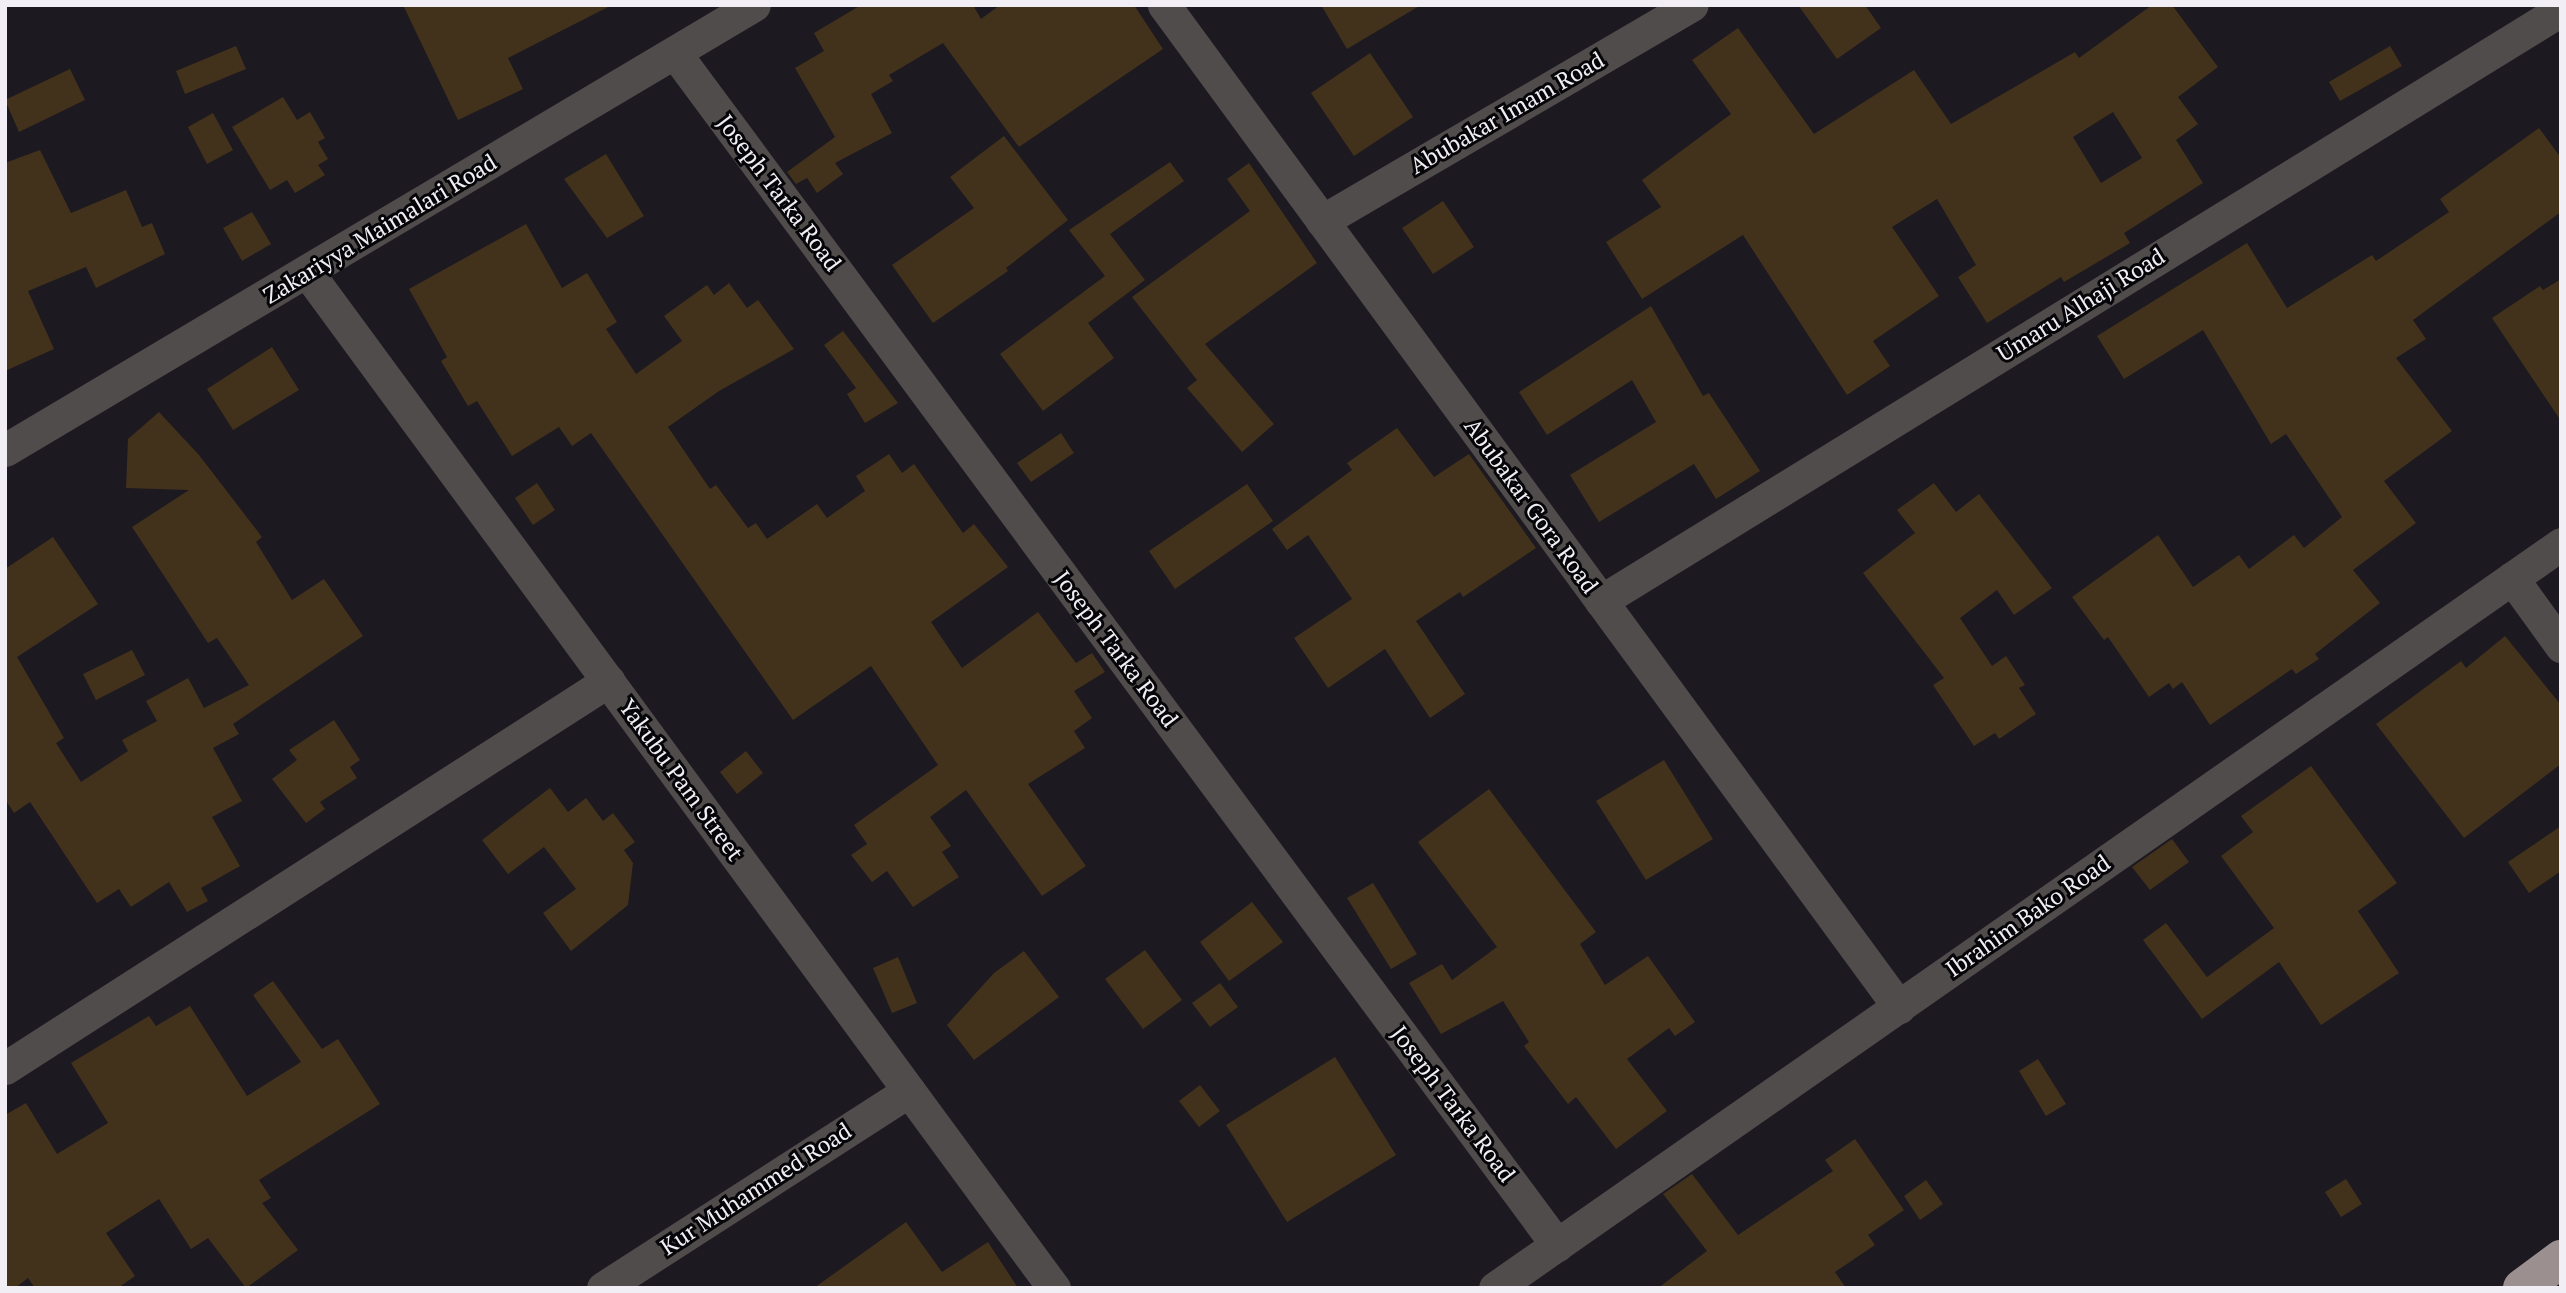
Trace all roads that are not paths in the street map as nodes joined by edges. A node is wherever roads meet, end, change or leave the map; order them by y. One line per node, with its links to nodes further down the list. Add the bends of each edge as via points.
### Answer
1 (754, 5): 5 (street, Zakariyya Maimalari Road)
2 (1164, 5): 6 (street, Abubakar Gora Road)
3 (1692, 5): 6 (street, Abubakar Imam Road)
4 (2561, 10): 11 (street, Umaru Alhaji Road)
5 (675, 53): 7 (street, Zakariyya Maimalari Road); 17 (street, Joseph Tarka Road)
6 (1322, 221): 11 (street, Abubakar Gora Road)
7 (308, 273): 8 (street, Zakariyya Maimalari Road); 13 (street, Yakubu Pam Street)
8 (5, 450)
9 (2561, 544): 10 (street, Ibrahim Bako Road)
10 (2512, 578): 12 (street); 14 (street, Ibrahim Bako Road)
11 (1601, 601): 14 (street, Abubakar Gora Road)
12 (2561, 646)
13 (608, 681): 15 (street); 16 (street, Yakubu Pam Street)
14 (1899, 1007): 17 (street, Ibrahim Bako Road)
15 (5, 1068)
16 (909, 1091): 19 (street, Kur Muhammed Road); 20 (street, Yakubu Pam Street)
17 (1557, 1245): 21 (street, Ibrahim Bako Road)
18 (2561, 1259): 22 (highway)
19 (603, 1288)
20 (1054, 1288)
21 (1496, 1288)
22 (2522, 1288)

